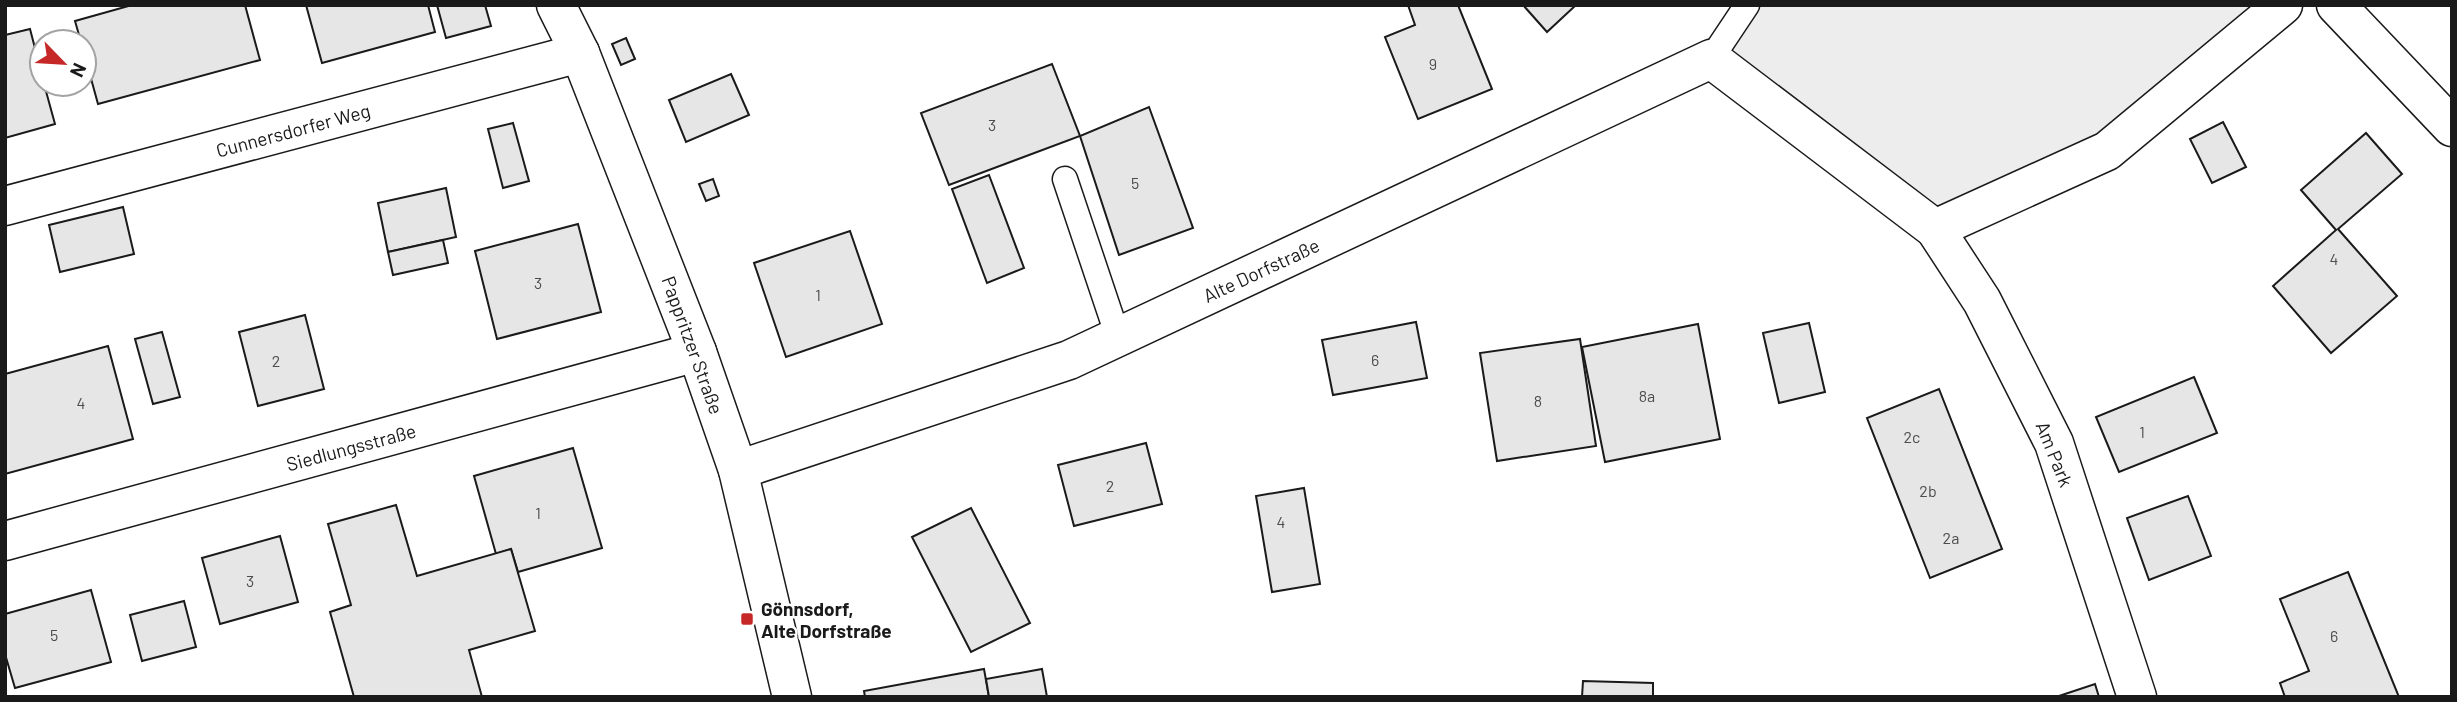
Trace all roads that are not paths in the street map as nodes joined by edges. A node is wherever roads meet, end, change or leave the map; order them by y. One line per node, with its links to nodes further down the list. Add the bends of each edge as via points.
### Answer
1 (556, 5): 5 (street, Pappritzer Straße)
2 (1747, 5): 6 (lane)
3 (2284, 5): 10 (street, via 2107,150)
4 (2336, 5): 7 (street)
5 (580, 54): 9 (street, Cunnersdorfer Weg); 12 (street, Pappritzer Straße)
6 (1710, 59): 10 (street, Am Park); 11 (street, Alte Dorfstraße)
7 (2452, 127)
8 (1065, 179): 11 (lane)
9 (5, 206)
10 (1935, 229): 16 (street, Am Park, via 1982,301 2054,443)
11 (1118, 337): 13 (street, Alte Dorfstraße, via 1069,360)
12 (697, 352): 13 (street, Pappritzer Straße); 14 (street, Siedlungsstraße)
13 (738, 470): 15 (street, Pappritzer Straße)
14 (5, 541)
15 (792, 697)
16 (2137, 697)

